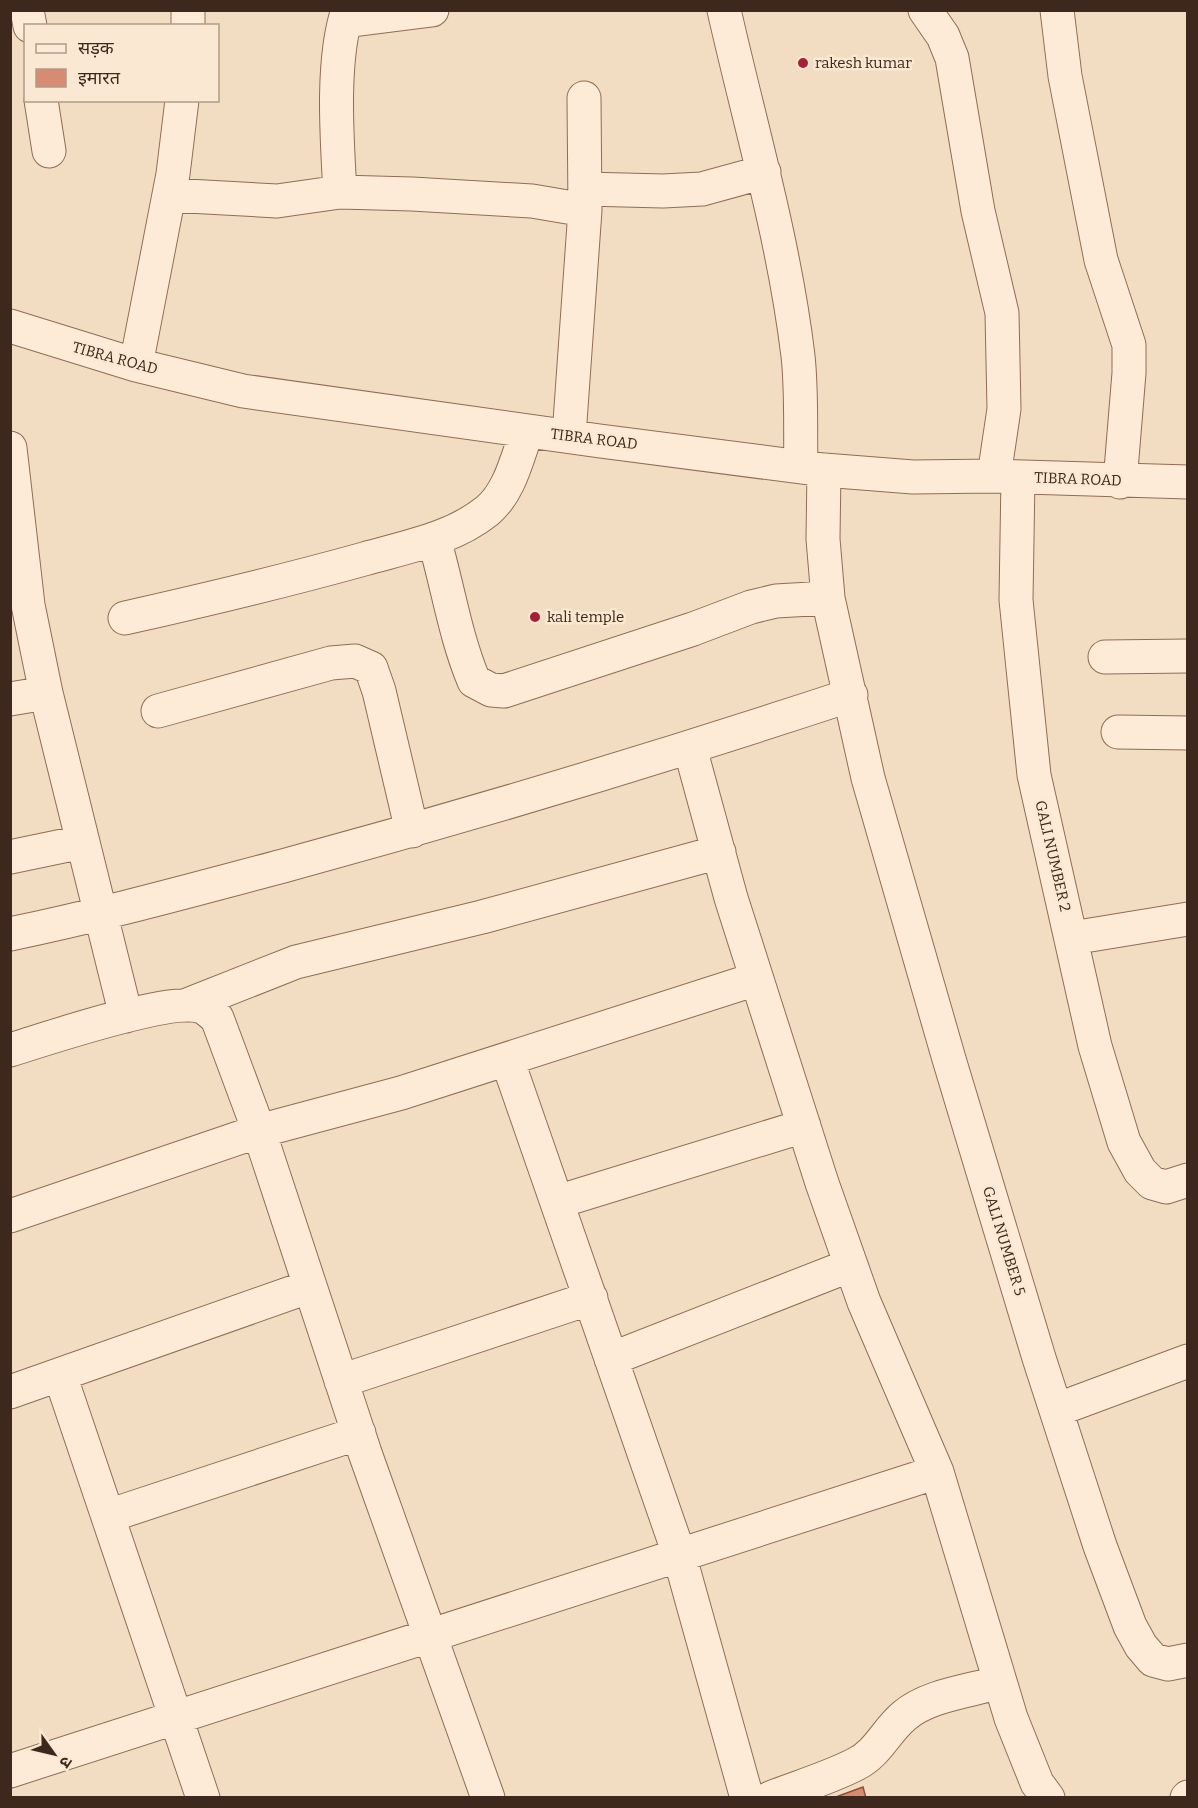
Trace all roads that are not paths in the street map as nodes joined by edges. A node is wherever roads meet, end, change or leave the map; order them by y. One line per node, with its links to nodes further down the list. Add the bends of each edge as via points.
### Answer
1 (432, 10): 5 (street)
2 (724, 10): 10 (street, GALI NUMBER 5)
3 (925, 10): 20 (street, GALI NUMBER 2, via 952,58 978,211 1002,313)
4 (1057, 10): 21 (street, via 1065,76 1101,260 1129,345)
5 (346, 16): 11 (street, via 339,65)
6 (584, 98): 13 (street)
7 (41, 102): 9 (street)
8 (182, 102): 12 (street)
9 (49, 152)
10 (764, 172): 13 (street, via 702,189); 19 (street, GALI NUMBER 5, via 798,358)
11 (340, 192): 12 (street, via 277,201); 13 (street, via 532,201)
12 (169, 195): 15 (street)
13 (585, 199): 17 (street)
14 (10, 326): 15 (street, TIBRA ROAD)
15 (136, 365): 16 (street, TIBRA ROAD, via 243,391)
16 (527, 430): 17 (street, TIBRA ROAD); 23 (street, via 507,486 488,510)
17 (568, 436): 19 (street, TIBRA ROAD)
18 (10, 448): 28 (street, via 28,605)
19 (812, 468): 20 (street, TIBRA ROAD, via 913,477); 24 (street, GALI NUMBER 5)
20 (1006, 477): 21 (street, TIBRA ROAD); 42 (street, GALI NUMBER 2, via 1034,775)
21 (1120, 482): 22 (street, TIBRA ROAD)
22 (1188, 482)
23 (434, 539): 24 (street, via 462,652 474,681 491,690 504,691 751,607 776,601); 25 (street, via 287,581)
24 (828, 598): 29 (street, GALI NUMBER 5)
25 (125, 618)
26 (1188, 656): 27 (street)
27 (1105, 657)
28 (46, 693): 30 (street); 36 (street)
29 (851, 695): 34 (street); 61 (street, GALI NUMBER 5, via 868,778)
30 (10, 699)
31 (158, 711): 35 (street, via 331,663 355,661 371,668 380,691)
32 (1118, 732): 33 (street)
33 (1188, 733)
34 (690, 748): 35 (street); 37 (street)
35 (412, 831): 39 (street)
36 (82, 842): 38 (street); 39 (street)
37 (719, 852): 43 (street); 44 (street, via 482,917 296,962)
38 (10, 856)
39 (101, 915): 41 (street); 45 (street)
40 (1188, 919): 42 (street)
41 (10, 934)
42 (1072, 938): 50 (street, GALI NUMBER 2, via 1095,1046 1124,1142 1140,1171 1152,1183 1166,1187)
43 (756, 979): 47 (street); 48 (street)
44 (187, 1005): 45 (street); 49 (street, via 203,1007 217,1018)
45 (126, 1016): 46 (street)
46 (10, 1050)
47 (507, 1059): 49 (street, via 401,1093); 51 (street)
48 (804, 1126): 51 (street); 53 (street)
49 (259, 1131): 52 (street); 54 (street)
50 (1188, 1180)
51 (557, 1202): 55 (street)
52 (10, 1216)
53 (851, 1265): 56 (street); 63 (street)
54 (308, 1287): 58 (street); 59 (street)
55 (591, 1299): 56 (street); 59 (street)
56 (611, 1359): 65 (street)
57 (1188, 1361): 61 (street)
58 (60, 1375): 60 (street); 64 (street)
59 (341, 1381): 62 (street)
60 (10, 1392)
61 (1056, 1410): 67 (street, GALI NUMBER 5, via 1130,1626 1153,1660 1168,1664)
62 (358, 1433): 64 (street); 66 (street)
63 (937, 1472): 65 (street); 68 (street)
64 (108, 1516): 69 (street)
65 (679, 1554): 66 (street); 73 (street)
66 (431, 1633): 69 (street); 72 (street)
67 (1188, 1660)
68 (1000, 1682): 74 (street, via 929,1702 906,1714 874,1753); 75 (street, via 1037,1783)
69 (176, 1716): 70 (street); 71 (street)
70 (10, 1771)
71 (203, 1797)
72 (488, 1797)
73 (747, 1797)
74 (770, 1797)
75 (1048, 1797)

